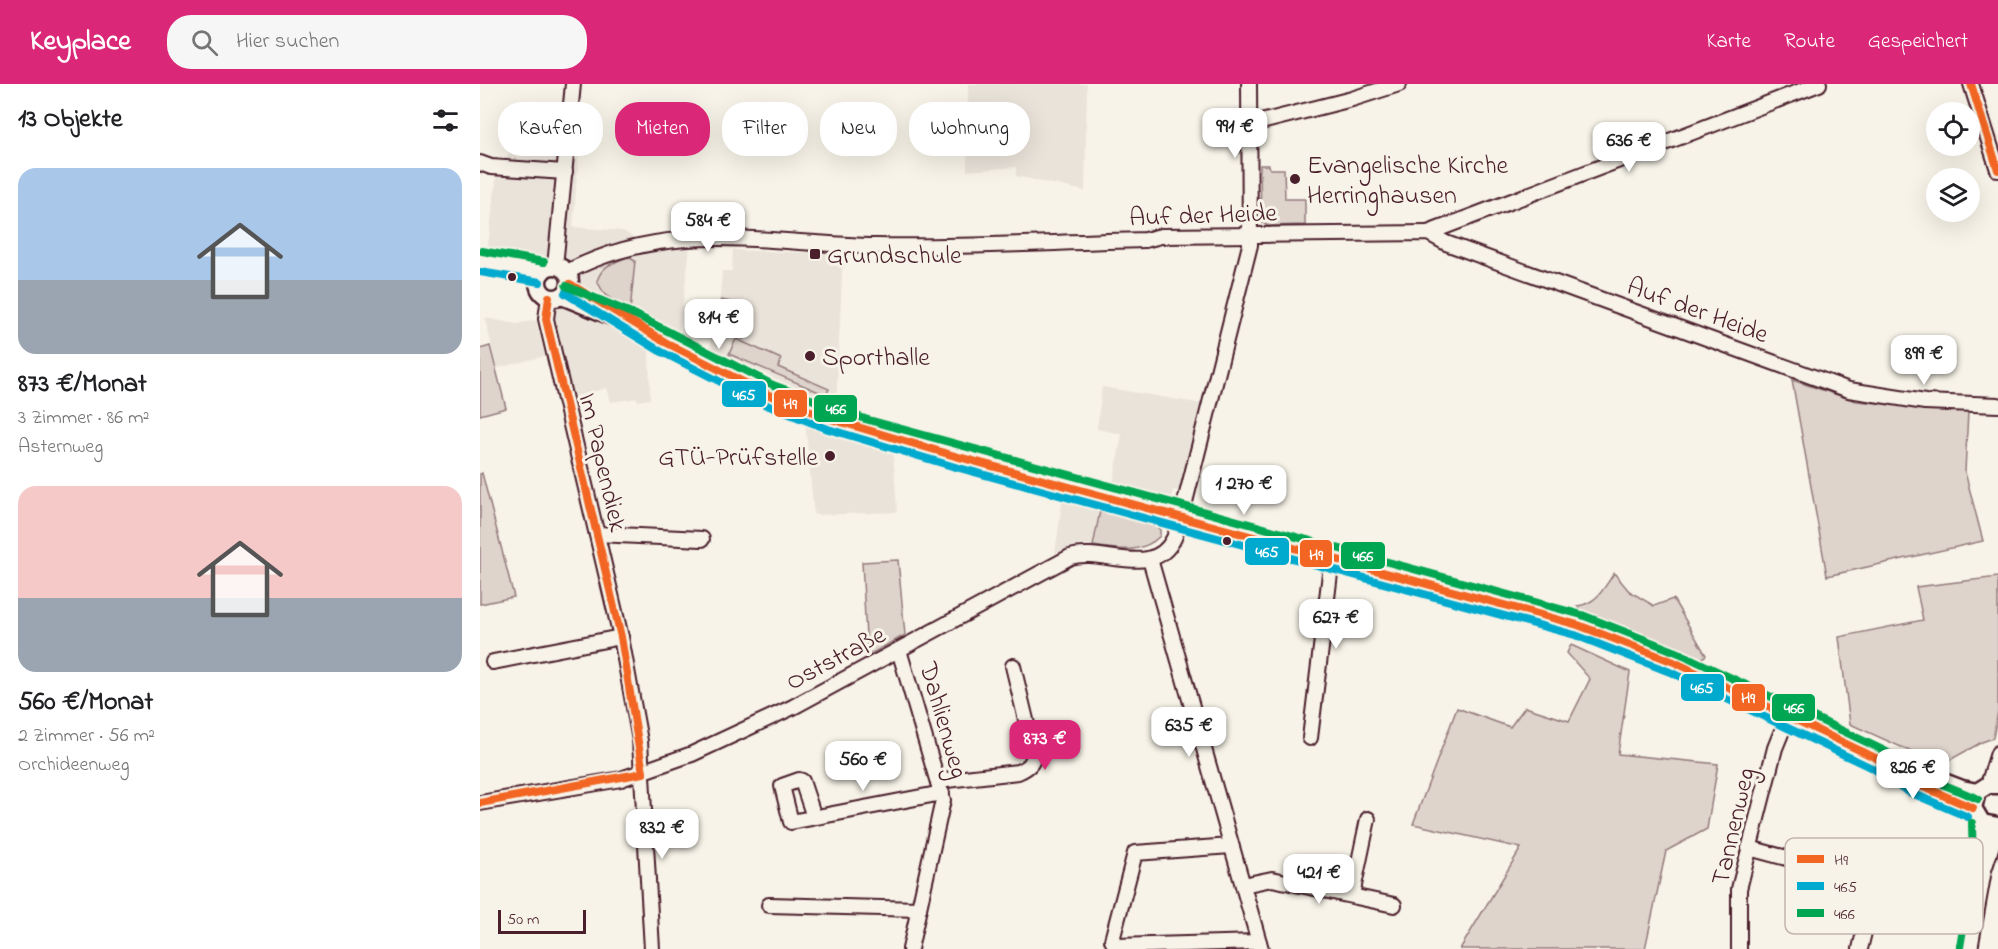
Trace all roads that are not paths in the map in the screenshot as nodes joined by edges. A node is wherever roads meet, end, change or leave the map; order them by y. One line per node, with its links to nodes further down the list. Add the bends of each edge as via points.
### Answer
1 (573, 84): 9 (street, Im Papendiek)
2 (1249, 84): 6 (street)
3 (1399, 84): 6 (street)
4 (1820, 84): 10 (street)
5 (1971, 84): 8 (street)
6 (1249, 125): 11 (street)
7 (480, 163): 9 (street)
8 (1998, 170)
9 (564, 172): 14 (street, Im Papendiek)
10 (1428, 233): 11 (street, Auf der Heide); 15 (street, Auf der Heide, via 1446,243 1849,390 1926,402)
11 (1251, 235): 14 (street, Auf der Heide, via 907,246 689,237 613,253); 16 (street)
12 (480, 261): 14 (main road)
13 (480, 267): 14 (main road)
14 (555, 282): 16 (main road, via 770,394 831,418); 17 (street, Im Papendiek, via 546,319)
15 (1998, 405)
16 (1180, 517): 19 (main road); 20 (street, via 1168,547)
17 (597, 534): 18 (street); 21 (street, Im Papendiek)
18 (702, 539)
19 (1332, 557): 25 (main road, via 1578,625 1674,662); 26 (street)
20 (1150, 559): 22 (street, Oststraße, via 1127,560 1086,553 1070,557); 35 (street)
21 (621, 637): 23 (street); 28 (street, Im Papendiek)
22 (899, 650): 28 (street, Oststraße, via 748,730); 29 (street, Dahlienweg)
23 (493, 662)
24 (1013, 666): 29 (street, via 1033,749 1032,762 1018,772)
25 (1788, 716): 30 (main road, via 1880,760); 36 (street, Tannenweg, via 1775,747)
26 (1310, 738)
27 (1998, 753): 30 (street)
28 (643, 773): 31 (street, Oststraße); 47 (street, Im Papendiek)
29 (940, 787): 32 (street); 43 (street, Dahlienweg, via 943,800)
30 (1984, 793): 34 (main road)
31 (480, 803)
32 (814, 817)
33 (1368, 819): 40 (street)
34 (1993, 825): 38 (street)
35 (1231, 846): 39 (street); 46 (street, via 1135,854 1112,936 1115,946)
36 (1749, 848): 37 (street); 49 (street, Tannenweg, via 1739,890)
37 (1785, 858)
38 (1983, 876)
39 (1243, 885): 40 (street, via 1272,879); 46 (street)
40 (1352, 895): 42 (street)
41 (769, 905): 43 (street)
42 (1394, 905)
43 (919, 909): 48 (street, Dahlienweg)
44 (1864, 934): 50 (street)
45 (1973, 934): 51 (street)
46 (1260, 946)
47 (652, 949)
48 (910, 949)
49 (1739, 949)
50 (1860, 949)
51 (1970, 949)

